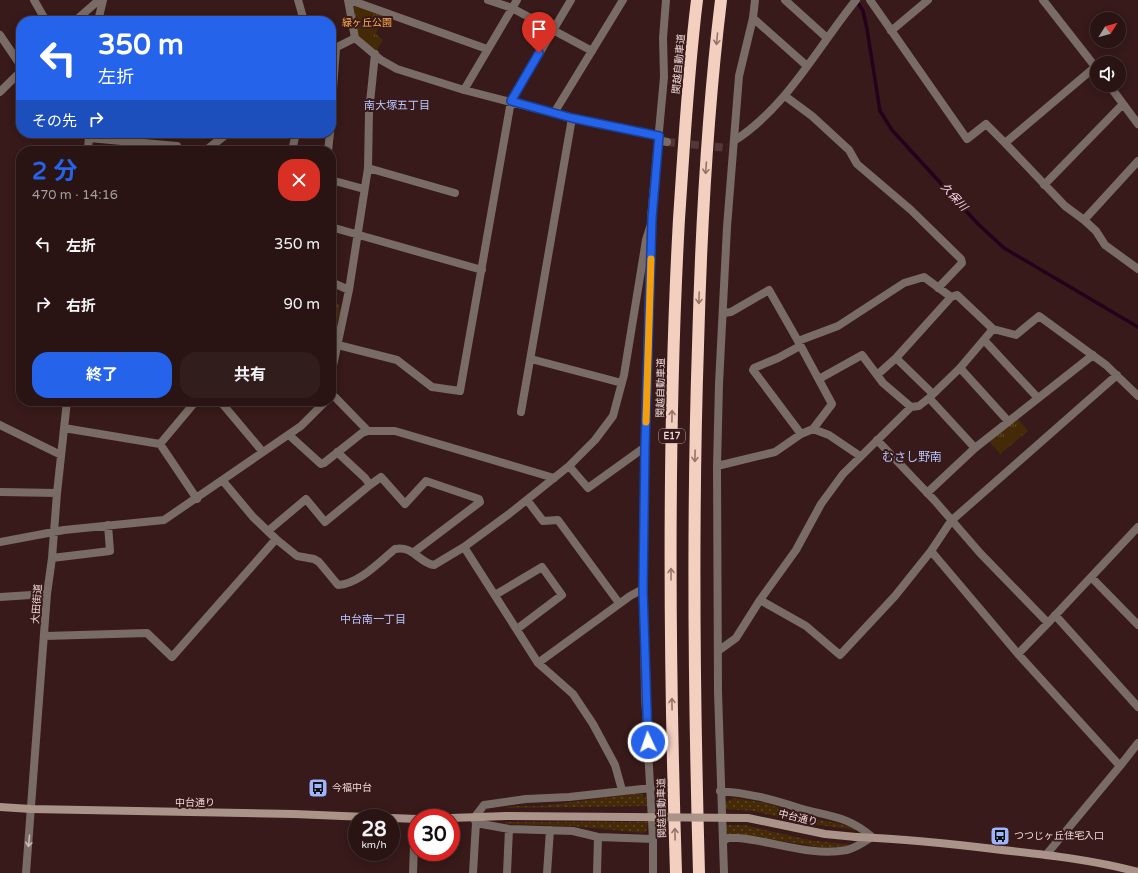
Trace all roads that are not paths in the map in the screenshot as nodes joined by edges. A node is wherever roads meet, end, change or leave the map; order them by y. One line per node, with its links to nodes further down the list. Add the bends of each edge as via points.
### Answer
1 (34, 0): 20 (street)
2 (99, 0): 21 (street)
3 (103, 0): 22 (street)
4 (298, 0): 23 (street)
5 (349, 0): 28 (street); 31 (street)
6 (488, 0): 19 (street)
7 (517, 0): 19 (street)
8 (571, 0): 25 (street)
9 (623, 0): 32 (street)
10 (666, 0): 50 (street)
11 (697, 0): 173 (highway, 関越自動車道 / E17, one-way to 11, via 670,501 674,308 683,159)
12 (721, 0): 174 (highway, E17, one-way to 174, via 700,267 694,505)
13 (755, 0): 24 (street)
14 (785, 0): 29 (street)
15 (870, 0): 26 (street)
16 (928, 0): 26 (street)
17 (1043, 0): 35 (street)
18 (854, 2): 29 (street)
19 (512, 8): 25 (street); 31 (street)
20 (43, 16)
21 (81, 16)
22 (99, 16)
23 (303, 16)
24 (753, 18): 36 (street); 54 (street, via 739,76)
25 (553, 31): 32 (street); 43 (street)
26 (891, 31): 51 (street, via 967,139 986,124)
27 (0, 35): 34 (street)
28 (355, 38): 30 (street); 33 (street)
29 (827, 38): 36 (street)
30 (336, 48)
31 (487, 48): 39 (street)
32 (592, 51): 45 (street)
33 (375, 54): 39 (street, via 397,69); 56 (street, via 369,112)
34 (16, 59)
35 (1090, 60)
36 (807, 66): 42 (street)
37 (1090, 73): 51 (street)
38 (16, 76): 40 (street)
39 (464, 90): 43 (street)
40 (0, 92)
41 (1114, 92): 44 (street)
42 (785, 96): 54 (street); 68 (street, via 850,150 856,164 911,210 961,259 962,262)
43 (511, 101): 45 (street); 66 (street)
44 (1123, 104): 47 (street); 58 (street)
45 (554, 113): 46 (street)
46 (572, 118): 50 (street); 79 (street)
47 (1138, 124)
48 (113, 138): 52 (street)
49 (222, 138): 53 (street)
50 (661, 139): 62 (street)
51 (1005, 143): 58 (street)
52 (177, 146)
53 (211, 146)
54 (731, 146): 71 (street)
55 (1138, 161): 61 (street)
56 (368, 168): 59 (street); 60 (street)
57 (336, 181): 59 (street)
58 (1044, 185): 61 (street)
59 (364, 189): 64 (street)
60 (455, 193)
61 (1084, 220): 65 (street, via 1096,231 1105,245)
62 (651, 224): 84 (street, via 646,240); 104 (street)
63 (336, 229): 64 (street)
64 (357, 235): 66 (street); 69 (street)
65 (1138, 269)
66 (482, 270): 75 (street, via 460,391 432,387 397,360)
67 (336, 284): 69 (street)
68 (938, 288): 70 (street); 74 (street, via 924,277 904,283 838,326)
69 (349, 290): 75 (street)
70 (951, 297): 72 (street, via 957,295); 78 (street)
71 (724, 313): 74 (street, via 731,312 769,290); 111 (street)
72 (993, 329): 73 (street); 77 (street, via 1016,335 1039,316)
73 (984, 340): 80 (street); 87 (street)
74 (799, 344): 83 (street); 100 (street, via 753,370)
75 (338, 345): 76 (street)
76 (336, 353)
77 (1093, 355): 82 (street); 87 (street)
78 (896, 358): 81 (street); 85 (street)
79 (531, 359): 84 (street); 94 (street)
80 (960, 368): 85 (street); 95 (street)
81 (877, 375): 83 (street, via 862,355); 93 (street)
82 (1117, 376): 86 (street); 120 (street)
83 (819, 379): 98 (street, via 832,405)
84 (622, 383): 110 (street, via 613,416 595,440)
85 (931, 396): 93 (street, via 919,406); 105 (street)
86 (1138, 396)
87 (1037, 397): 95 (street)
88 (336, 399): 99 (street)
89 (66, 406): 97 (street, 大田街道)
90 (192, 406): 103 (street)
91 (224, 406): 106 (street)
92 (321, 406): 101 (street)
93 (911, 407): 102 (street)
94 (521, 412)
95 (1008, 421): 105 (street)
96 (0, 425): 108 (street)
97 (64, 428): 103 (street); 108 (street, 大田街道)
98 (813, 429): 100 (street); 109 (street, via 829,435)
99 (368, 431): 107 (street); 112 (street, via 395,431)
100 (802, 434): 111 (street, via 775,452)
101 (289, 435): 106 (street); 107 (street, via 321,464)
102 (877, 440): 109 (street); 117 (street)
103 (160, 444): 118 (street)
104 (645, 447): 110 (street, via 588,488); 132 (street)
105 (975, 448): 117 (street)
106 (262, 451): 113 (street)
107 (337, 452): 114 (street)
108 (61, 455): 116 (street, 大田街道)
109 (860, 456): 136 (street, via 821,504 796,550)
110 (569, 466): 112 (street)
111 (717, 466): 143 (street)
112 (554, 478): 119 (street)
113 (223, 480): 118 (street); 123 (street, via 252,517)
114 (370, 485): 123 (street, via 325,522 306,499); 129 (street, via 381,477 405,504 426,481 480,499 480,502)
115 (0, 492): 116 (street)
116 (57, 493): 124 (street, 大田街道)
117 (926, 493): 120 (street)
118 (197, 499): 121 (street, via 164,520)
119 (527, 500): 127 (street); 137 (street, via 543,521 558,520)
120 (952, 521): 128 (street); 139 (street)
121 (108, 525): 124 (street); 130 (street, via 110,551)
122 (1138, 527): 131 (street)
123 (268, 531): 125 (street)
124 (54, 532): 126 (street); 130 (street, 大田街道)
125 (276, 539): 129 (street, via 297,556 319,562 338,585 346,585 363,575 395,549); 142 (street, via 172,657 147,633)
126 (0, 542)
127 (464, 547): 129 (street, via 434,565 429,565); 134 (street)
128 (931, 551): 136 (street, via 895,596 840,654 806,626); 144 (street)
129 (414, 552)
130 (52, 558): 133 (street, 大田街道)
131 (1091, 577): 138 (street); 140 (street)
132 (643, 590): 137 (street); 149 (street)
133 (47, 594): 135 (street); 142 (street, 大田街道)
134 (495, 595): 141 (street); 141 (street, via 542,567 562,595)
135 (0, 597)
136 (760, 600): 143 (street, via 736,638)
137 (619, 603): 145 (street)
138 (1055, 615): 139 (street); 146 (street)
139 (1048, 623): 144 (street)
140 (1138, 625)
141 (517, 629): 145 (street)
142 (45, 636): 153 (street, 大田街道)
143 (718, 651): 151 (street)
144 (1018, 654): 148 (street)
145 (538, 662): 150 (street, via 573,694 593,724 615,765)
146 (1138, 707)
147 (1138, 743): 148 (street)
148 (1120, 766): 163 (street)
149 (650, 788): 150 (street); 161 (street)
150 (622, 790): 156 (street, via 484,805)
151 (720, 791): 160 (street, via 763,796 798,808 837,816 860,826); 162 (street)
152 (0, 807): 153 (street, 中台通り)
153 (31, 809): 154 (street, 中台通り); 166 (street, 大田街道, one-way to 166)
154 (348, 816)
155 (460, 819): 156 (street, 中台通り)
156 (475, 820): 157 (street); 160 (street, 中台通り, bridge, via 506,816 748,818 819,833); 168 (street)
157 (509, 829): 158 (street); 169 (street)
158 (550, 830): 159 (street, via 572,831); 170 (street)
159 (598, 838): 161 (street); 171 (street)
160 (872, 838): 162 (street, via 848,849 832,851 803,849 742,838 728,838); 163 (street, 中台通り)
161 (653, 839): 172 (street)
162 (723, 841): 175 (street)
163 (1046, 855): 165 (street, 中台通り, via 1117,866)
164 (414, 861): 167 (street)
165 (1138, 872)
166 (26, 873)
167 (413, 873)
168 (473, 873)
169 (507, 873)
170 (547, 873)
171 (597, 873)
172 (653, 873)
173 (676, 873)
174 (699, 873)
175 (724, 873)

